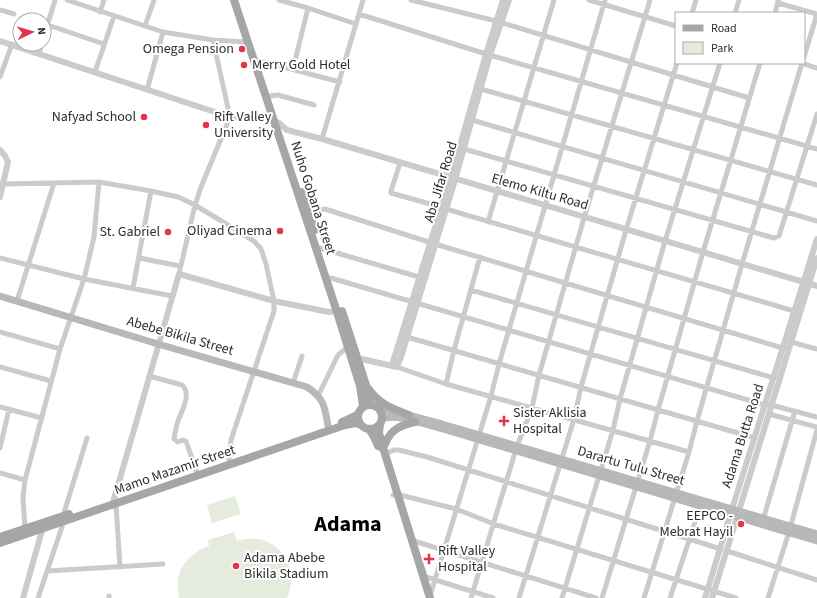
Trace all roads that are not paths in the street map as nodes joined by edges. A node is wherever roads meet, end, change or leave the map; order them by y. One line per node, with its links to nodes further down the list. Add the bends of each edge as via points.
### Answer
1 (55, 0): 21 (street)
2 (67, 0): 22 (street)
3 (104, 0): 22 (street)
4 (154, 0): 34 (street)
5 (234, 0): 40 (main road, Nuho Gobana Street)
6 (239, 0): 48 (main road, Nuho Gobana Street)
7 (279, 0): 19 (street)
8 (363, 0): 27 (street)
9 (411, 0): 31 (street)
10 (503, 0): 31 (street, Aba Jifar Road)
11 (509, 0): 31 (street, Aba Jifar Road)
12 (554, 0): 37 (street)
13 (589, 0): 18 (street)
14 (650, 0): 30 (street)
15 (696, 0): 23 (street)
16 (739, 0): 24 (street)
17 (778, 1): 25 (street); 28 (street)
18 (604, 2): 30 (street); 43 (street)
19 (308, 8): 32 (street); 57 (street)
20 (0, 10): 26 (street)
21 (52, 12)
22 (100, 12): 29 (street)
23 (692, 12)
24 (735, 12)
25 (775, 12)
26 (12, 13)
27 (359, 14): 32 (street); 47 (street)
28 (817, 14): 46 (street)
29 (114, 16): 34 (street); 42 (street)
30 (645, 17): 35 (street); 49 (street)
31 (498, 22): 37 (street); 47 (street, Aba Jifar Road)
32 (356, 24): 62 (street)
33 (52, 26): 42 (street)
34 (145, 26): 36 (street)
35 (675, 26)
36 (163, 32): 38 (street); 65 (street)
37 (544, 35): 43 (street); 55 (street)
38 (213, 40): 40 (street); 74 (street)
39 (0, 41): 41 (street, Elemo Kiltu Road)
40 (247, 42): 48 (main road, Nuho Gobana Street)
41 (12, 44): 60 (street)
42 (104, 44): 58 (street)
43 (590, 49): 49 (street); 61 (street)
44 (36, 52): 45 (street, Elemo Kiltu Road)
45 (39, 53): 58 (street, Elemo Kiltu Road)
46 (805, 54)
47 (488, 55): 55 (street); 64 (street, Aba Jifar Road); 97 (street, Aba Jifar Road)
48 (256, 60): 57 (street); 67 (main road, Nuho Gobana Street); 77 (main road, Nuho Gobana Street)
49 (631, 62): 59 (street); 66 (street)
50 (677, 64): 59 (street)
51 (720, 64): 63 (street)
52 (760, 64): 68 (street)
53 (802, 64): 82 (street)
54 (805, 64): 56 (street)
55 (534, 68): 61 (street); 69 (street)
56 (817, 68)
57 (293, 69): 62 (street)
58 (95, 72): 65 (street, Elemo Kiltu Road)
59 (673, 75): 63 (street); 71 (street)
60 (0, 77)
61 (581, 81): 66 (street); 73 (street)
62 (340, 82): 83 (street)
63 (713, 87): 68 (street); 75 (street)
64 (481, 89): 69 (street); 76 (street, Aba Jifar Road)
65 (147, 90): 74 (street, Elemo Kiltu Road)
66 (622, 93): 71 (street); 78 (street)
67 (270, 96): 70 (street, via 278,95); 77 (main road, Nuho Gobana Street)
68 (749, 98): 79 (street)
69 (524, 101): 73 (street); 80 (street)
70 (314, 105)
71 (664, 105): 75 (street); 81 (street)
72 (817, 114): 85 (street)
73 (571, 115): 78 (street); 84 (street)
74 (230, 117): 77 (street, Elemo Kiltu Road, via 261,116); 111 (street)
75 (704, 117): 79 (street); 89 (street)
76 (472, 120): 80 (street); 86 (street, Aba Jifar Road)
77 (276, 121): 83 (street, Elemo Kiltu Road, via 287,130); 115 (main road, Nuho Gobana Street)
78 (612, 126): 81 (street); 90 (street)
79 (740, 127): 82 (street); 91 (street)
80 (515, 132): 84 (street); 92 (street)
81 (654, 138): 89 (street); 94 (street)
82 (779, 138): 85 (street); 95 (street)
83 (322, 139): 93 (street, Elemo Kiltu Road)
84 (562, 146): 90 (street); 96 (street)
85 (807, 146): 87 (street); 98 (street)
86 (464, 149): 92 (street); 97 (street, Aba Jifar Road)
87 (817, 149)
88 (0, 150): 102 (street, via 8,162)
89 (694, 150): 91 (street); 101 (street)
90 (602, 158): 94 (street); 103 (street)
91 (730, 160): 95 (street); 107 (street)
92 (506, 161): 96 (street); 106 (street)
93 (400, 164): 97 (street, Elemo Kiltu Road); 113 (street, via 391,193)
94 (644, 170): 101 (street); 109 (street)
95 (770, 172): 98 (street); 110 (street)
96 (554, 174): 103 (street); 112 (street)
97 (453, 179): 106 (street, Elemo Kiltu Road); 113 (street, Aba Jifar Road)
98 (796, 179): 104 (street); 116 (street)
99 (54, 182): 100 (street); 102 (street); 136 (street)
100 (99, 182): 105 (street); 143 (street, via 94,237)
101 (684, 182): 107 (street); 114 (street)
102 (2, 184): 108 (street)
103 (594, 186): 109 (street); 117 (street)
104 (817, 186)
105 (151, 191): 111 (street, via 178,197); 132 (street)
106 (497, 192): 112 (street, Elemo Kiltu Road); 120 (street)
107 (721, 193): 110 (street); 118 (street)
108 (0, 197)
109 (636, 198): 114 (street); 121 (street)
110 (760, 204): 116 (street); 122 (street)
111 (195, 205): 137 (street); 155 (street, via 254,240 261,249 266,264)
112 (544, 206): 117 (street, Elemo Kiltu Road); 123 (street)
113 (443, 208): 120 (street); 126 (street, Aba Jifar Road)
114 (676, 210): 118 (street); 125 (street)
115 (306, 212): 126 (street, via 325,209); 128 (main road, Nuho Gobana Street); 159 (main road, Nuho Gobana Street)
116 (786, 212): 119 (street); 122 (street, via 777,238)
117 (584, 218): 121 (street, Elemo Kiltu Road); 127 (street)
118 (713, 220): 122 (street); 129 (street)
119 (817, 221)
120 (488, 222): 123 (street)
121 (626, 230): 125 (street, Elemo Kiltu Road); 134 (street)
122 (752, 231): 135 (street)
123 (536, 236): 127 (street); 138 (street)
124 (817, 239): 146 (street)
125 (665, 241): 129 (street, Elemo Kiltu Road); 139 (street)
126 (433, 243): 130 (street); 141 (street, Aba Jifar Road); 156 (street, Aba Jifar Road)
127 (576, 247): 134 (street); 145 (street)
128 (320, 248): 141 (street); 142 (main road, Nuho Gobana Street)
129 (702, 252): 135 (street, Elemo Kiltu Road); 144 (street)
130 (480, 257): 138 (street); 149 (street)
131 (0, 258): 136 (street)
132 (139, 258): 137 (street); 148 (street)
133 (817, 258): 146 (street)
134 (618, 259): 139 (street); 151 (street)
135 (742, 264): 146 (street, Elemo Kiltu Road); 150 (street)
136 (28, 265): 143 (street); 154 (street)
137 (180, 266): 140 (street)
138 (526, 271): 145 (street); 157 (street)
139 (657, 271): 144 (street); 158 (street)
140 (179, 274): 153 (street); 155 (street)
141 (419, 277): 156 (street, Aba Jifar Road)
142 (331, 278): 156 (street); 159 (main road, Nuho Gobana Street)
143 (84, 279): 148 (street); 162 (street)
144 (694, 282): 150 (street); 164 (street)
145 (566, 283): 151 (street); 161 (street)
146 (806, 283): 147 (street, Elemo Kiltu Road); 160 (street, Adama Butta Road); 172 (street, Adama Butta Road)
147 (817, 286)
148 (133, 288): 153 (street)
149 (471, 290): 157 (street); 163 (street)
150 (733, 293): 160 (street); 167 (street)
151 (607, 295): 158 (street); 165 (street)
152 (0, 296): 154 (main road, Abebe Bikila Street)
153 (172, 296): 173 (street)
154 (17, 301): 162 (main road, Abebe Bikila Street)
155 (274, 301): 159 (street, via 329,312); 188 (street, via 272,316)
156 (414, 303): 163 (street); 169 (street, Aba Jifar Road); 185 (street, Aba Jifar Road)
157 (516, 303): 161 (street); 166 (street)
158 (646, 307): 164 (street); 170 (street)
159 (339, 311): 174 (main road, Nuho Gobana Street)
160 (794, 311): 177 (street, Adama Butta Road)
161 (557, 314): 165 (street); 171 (street)
162 (70, 317): 173 (main road, Abebe Bikila Street); 175 (street)
163 (463, 317): 166 (street); 179 (street)
164 (684, 318): 167 (street); 176 (street)
165 (598, 327): 170 (street); 180 (street)
166 (509, 330): 171 (street); 184 (street)
167 (723, 330): 177 (street); 183 (street)
168 (0, 332): 175 (street)
169 (407, 337): 179 (street); 185 (street, Aba Jifar Road)
170 (638, 338): 176 (street); 186 (street)
171 (549, 342): 180 (street); 189 (street)
172 (791, 342): 177 (street, Adama Butta Road); 178 (street)
173 (158, 344): 188 (main road, Abebe Bikila Street); 190 (street)
174 (350, 345): 182 (main road, Nuho Gobana Street); 197 (main road, Nuho Gobana Street); 199 (street, via 338,355)
175 (60, 349): 193 (street)
176 (675, 349): 183 (street); 191 (street)
177 (786, 349): 192 (street, Adama Butta Road); 202 (street, Adama Butta Road)
178 (817, 349)
179 (454, 350): 184 (street); 195 (street)
180 (590, 354): 186 (street); 196 (street)
181 (302, 356): 194 (street)
182 (357, 358): 185 (street); 197 (main road, Nuho Gobana Street)
183 (714, 360): 192 (street); 198 (street)
184 (499, 364): 189 (street); 200 (street)
185 (395, 366): 195 (street)
186 (630, 366): 191 (street); 201 (street)
187 (0, 367): 193 (street)
188 (253, 371): 194 (main road, Abebe Bikila Street); 235 (street, via 231,440)
189 (539, 375): 196 (street); 205 (street)
190 (149, 376): 239 (street, via 186,388 187,393 174,439 178,442 186,441); 247 (street)
191 (667, 376): 198 (street); 207 (street)
192 (774, 378): 202 (street, Adama Butta Road)
193 (51, 381): 213 (street)
194 (293, 383): 199 (main road, Abebe Bikila Street, via 307,387)
195 (446, 384): 200 (street)
196 (581, 387): 201 (street); 214 (street)
197 (363, 388): 203 (main road, Nuho Gobana Street); 211 (main road, via 384,405); 219 (main road, via 358,406)
198 (706, 388): 202 (street); 216 (street)
199 (318, 396): 222 (main road, via 326,412)
200 (491, 396): 205 (street); 227 (street)
201 (620, 399): 207 (street); 224 (street)
202 (768, 405): 208 (street); 210 (street, Adama Butta Road); 228 (street, Adama Butta Road)
203 (370, 406): 209 (main road, via 359,410); 211 (main road, Darartu Tulu Street); 217 (main road, via 381,413)
204 (0, 407): 206 (street)
205 (532, 408): 214 (street); 232 (street)
206 (9, 409): 213 (street); 231 (street)
207 (658, 410): 216 (street); 229 (street)
208 (795, 412): 212 (street); 215 (street)
209 (357, 414): 219 (main road, Mamo Mazamir Street); 220 (main road)
210 (769, 414): 215 (street); 251 (street, Adama Butta Road)
211 (409, 415): 227 (main road, Darartu Tulu Street)
212 (817, 417)
213 (42, 418): 241 (street)
214 (574, 419): 224 (street); 236 (street)
215 (793, 420): 221 (street); 254 (street)
216 (697, 421): 228 (street); 234 (street)
217 (381, 422): 218 (main road, Darartu Tulu Street, via 392,417); 223 (main road); 233 (main road, via 379,433)
218 (415, 422): 227 (main road, Darartu Tulu Street); 233 (main road, via 395,429 386,440)
219 (345, 423): 220 (main road, Mamo Mazamir Street); 222 (main road, Mamo Mazamir Street); 230 (main road, via 363,431)
220 (359, 424): 223 (main road)
221 (817, 427)
222 (324, 429): 235 (main road, Mamo Mazamir Street)
223 (368, 430): 230 (main road)
224 (613, 430): 229 (street); 240 (street)
225 (817, 430): 258 (street)
226 (87, 438): 252 (street)
227 (478, 438): 232 (main road, Darartu Tulu Street); 237 (street)
228 (755, 438): 251 (street, Adama Butta Road)
229 (650, 441): 234 (street); 243 (street)
230 (377, 442): 244 (main road)
231 (0, 448)
232 (517, 449): 236 (main road, Darartu Tulu Street); 242 (street)
233 (384, 451): 237 (street, via 399,450); 244 (main road)
234 (690, 452): 246 (street)
235 (230, 462): 239 (main road, Mamo Mazamir Street)
236 (560, 462): 240 (main road, Darartu Tulu Street); 245 (street)
237 (468, 470): 242 (street); 250 (street)
238 (0, 473): 241 (street)
239 (197, 473): 247 (main road, Mamo Mazamir Street)
240 (600, 474): 243 (main road, Darartu Tulu Street); 249 (street)
241 (25, 480): 257 (street)
242 (506, 482): 245 (street); 255 (street)
243 (637, 484): 246 (main road, Darartu Tulu Street); 253 (street)
244 (395, 494): 250 (street); 264 (main road); 286 (main road)
245 (550, 496): 249 (street); 262 (street)
246 (675, 496): 248 (main road, Darartu Tulu Street); 259 (street)
247 (114, 503): 252 (main road, Mamo Mazamir Street); 273 (street)
248 (702, 504): 251 (main road, Darartu Tulu Street); 263 (street)
249 (590, 508): 253 (street); 267 (street)
250 (456, 509): 255 (street); 269 (street)
251 (734, 514): 254 (main road, Darartu Tulu Street); 268 (street, Adama Butta Road)
252 (63, 519): 256 (main road, Mamo Mazamir Street); 275 (street)
253 (626, 519): 259 (street); 270 (street)
254 (763, 522): 258 (main road, Darartu Tulu Street)
255 (494, 524): 262 (street); 271 (street)
256 (43, 525): 257 (main road, Mamo Mazamir Street); 266 (main road, Mamo Mazamir Street); 287 (street)
257 (25, 528): 261 (main road, Mamo Mazamir Street)
258 (789, 529): 260 (main road); 265 (main road); 274 (street)
259 (664, 531): 263 (street); 276 (street)
260 (817, 534)
261 (0, 536)
262 (537, 537): 267 (street); 278 (street)
263 (690, 539): 268 (street); 280 (street)
264 (411, 540): 269 (street); 277 (main road)
265 (817, 541)
266 (0, 544)
267 (577, 550): 270 (street); 282 (street)
268 (724, 550): 274 (street); 283 (street, Adama Butta Road); 285 (street, Adama Butta Road)
269 (443, 551): 271 (street); 279 (street)
270 (613, 561): 276 (street); 294 (street)
271 (482, 563): 278 (street); 284 (street)
272 (163, 564): 273 (street)
273 (120, 567): 275 (street)
274 (778, 567): 281 (street); 299 (street)
275 (47, 571): 288 (street)
276 (651, 573): 280 (street); 295 (street)
277 (423, 576): 279 (street); 286 (main road)
278 (526, 576): 282 (street); 291 (street)
279 (434, 580): 284 (street); 286 (street)
280 (676, 580): 283 (street); 296 (street)
281 (817, 580)
282 (565, 588): 292 (street); 293 (street)
283 (708, 590): 285 (street); 297 (street, Adama Butta Road)
284 (473, 592): 289 (street); 290 (street)
285 (713, 595): 298 (street)
286 (429, 597)
287 (23, 598)
288 (38, 598)
289 (471, 598)
290 (493, 598)
291 (520, 598)
292 (562, 598)
293 (596, 598)
294 (602, 598)
295 (644, 598)
296 (670, 598)
297 (705, 598)
298 (736, 598)
299 (768, 598)

